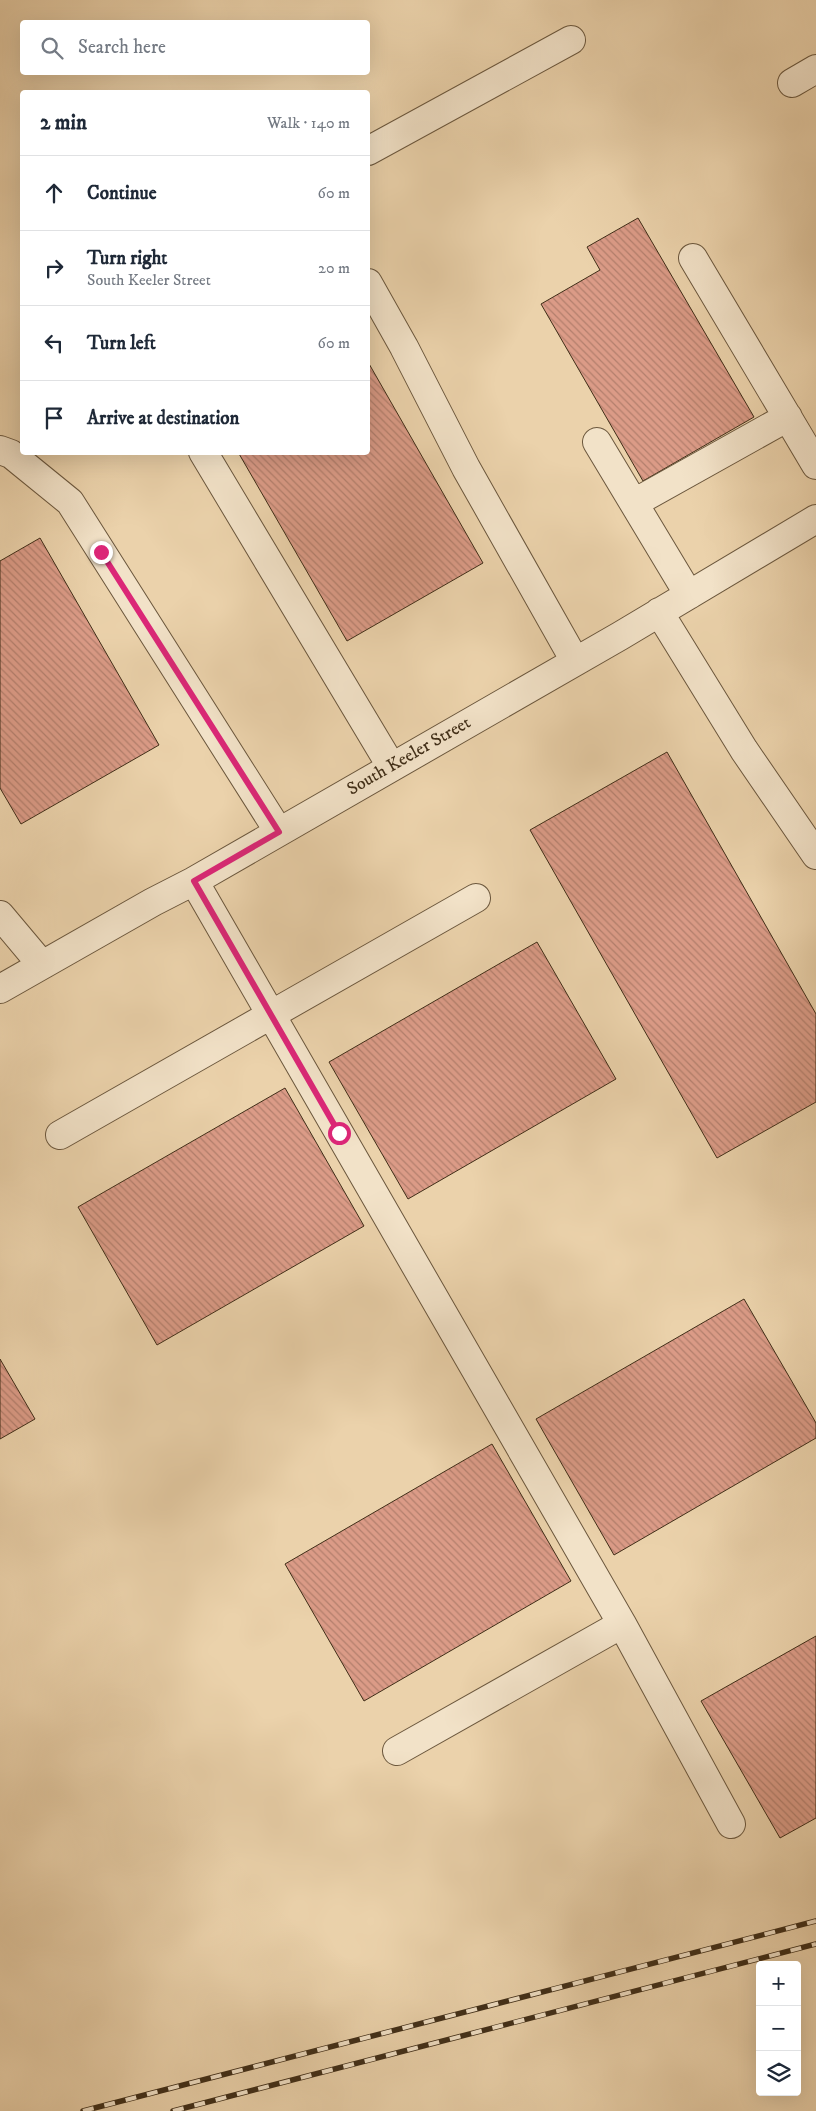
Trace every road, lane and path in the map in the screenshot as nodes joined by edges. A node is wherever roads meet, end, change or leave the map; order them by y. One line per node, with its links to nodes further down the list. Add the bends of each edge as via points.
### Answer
1 (571, 40): 4 (street)
2 (816, 69): 3 (street)
3 (792, 83)
4 (370, 150)
5 (693, 258): 7 (street)
6 (370, 287): 16 (street, via 466,468)
7 (788, 417): 11 (street); 12 (street)
8 (597, 442): 12 (street)
9 (0, 450): 18 (street, via 11,454 70,502)
10 (205, 455): 17 (street)
11 (816, 465)
12 (634, 503): 14 (street)
13 (816, 519): 14 (street, South Keeler Street)
14 (689, 595): 15 (street, South Keeler Street)
15 (660, 612): 16 (street, South Keeler Street); 19 (street, via 744,750)
16 (575, 660): 17 (street, South Keeler Street)
17 (392, 766): 18 (street, South Keeler Street)
18 (279, 832): 20 (street, South Keeler Street)
19 (816, 855)
20 (194, 881): 23 (street, South Keeler Street); 25 (street)
21 (476, 898): 25 (street)
22 (0, 915): 23 (street)
23 (42, 965): 24 (street, South Keeler Street)
24 (0, 989)
25 (270, 1015): 26 (street); 27 (street)
26 (60, 1135)
27 (622, 1624): 28 (street); 29 (street)
28 (397, 1751)
29 (731, 1824)

